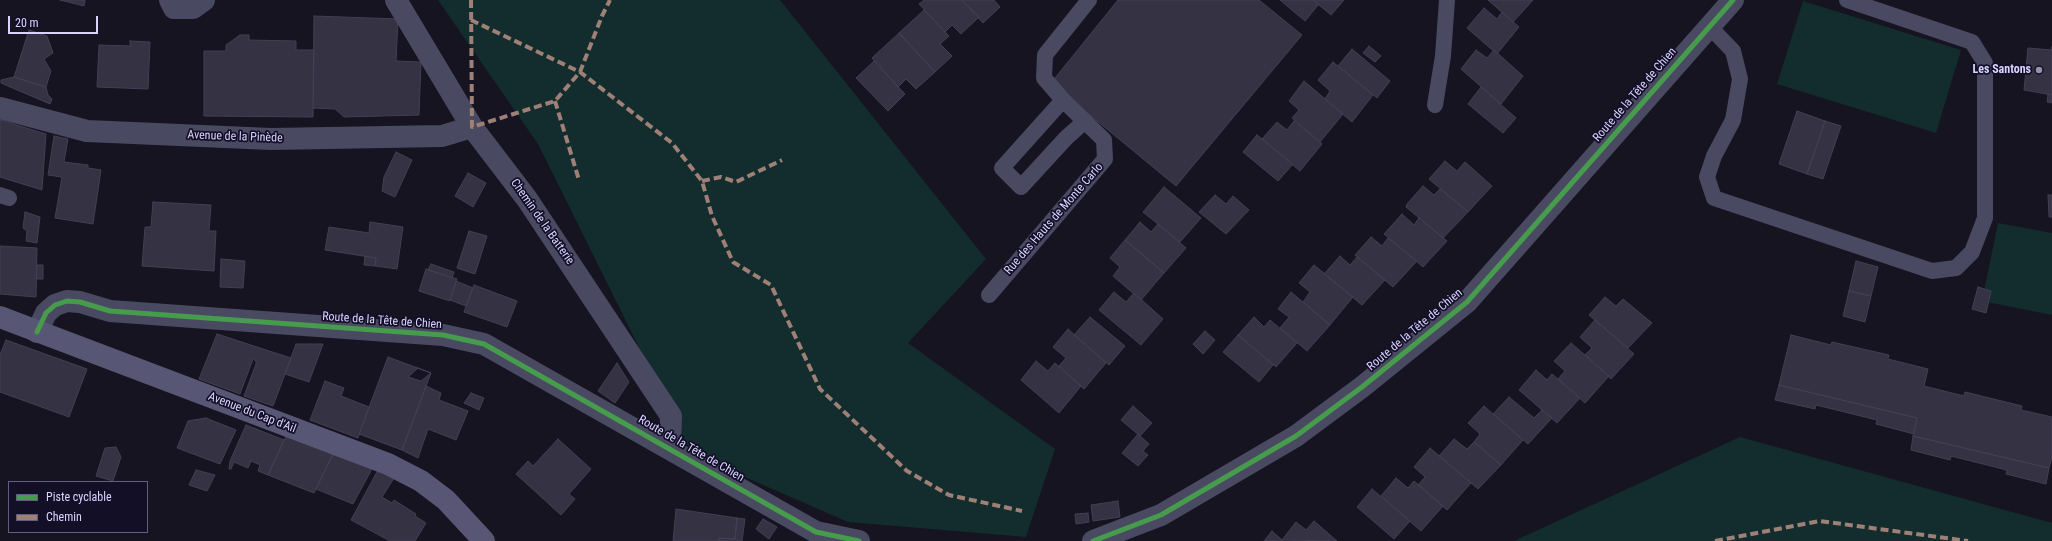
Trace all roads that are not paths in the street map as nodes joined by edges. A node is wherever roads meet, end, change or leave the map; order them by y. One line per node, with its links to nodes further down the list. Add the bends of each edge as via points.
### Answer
1 (170, 0): 2 (street, via 174,8 193,8)
2 (204, 0)
3 (396, 0): 13 (street, Chemin de la Batterie)
4 (1089, 0): 9 (lane, Rue des Hauts de Monte Carlo, via 1045,55 1044,78)
5 (1447, 0): 10 (lane, via 1443,56)
6 (1733, 0): 8 (street, Route de la Tête de Chien)
7 (1847, 0): 8 (lane, via 1972,42 1985,63 1985,218 1972,252 1956,268 1932,271 1714,198 1707,177 1714,156 1734,120 1740,79 1734,51)
8 (1708, 26): 20 (street, Route de la Tête de Chien, via 1467,302 1362,387 1296,436 1161,515)
9 (1062, 100): 12 (lane, Rue des Hauts de Monte Carlo); 12 (lane, via 1002,168 1021,187 1066,138)
10 (1435, 105)
11 (0, 108): 13 (street, Avenue de la Pinède, via 87,131 271,139 442,136)
12 (1086, 121): 14 (lane, Rue des Hauts de Monte Carlo, via 1104,140 1105,159)
13 (472, 127): 17 (street, Chemin de la Batterie, via 527,199 672,416)
14 (989, 294)
15 (0, 317): 16 (street, Avenue du Cap d'Ail)
16 (38, 332): 17 (street, Route de la Tête de Chien, via 46,313 55,305 67,301 110,311 442,335 484,344); 18 (street, Avenue du Cap d'Ail, via 388,464 421,481 446,500)
17 (670, 449): 19 (street, Route de la Tête de Chien, via 816,532)
18 (484, 541)
19 (859, 541)
20 (1093, 541)

